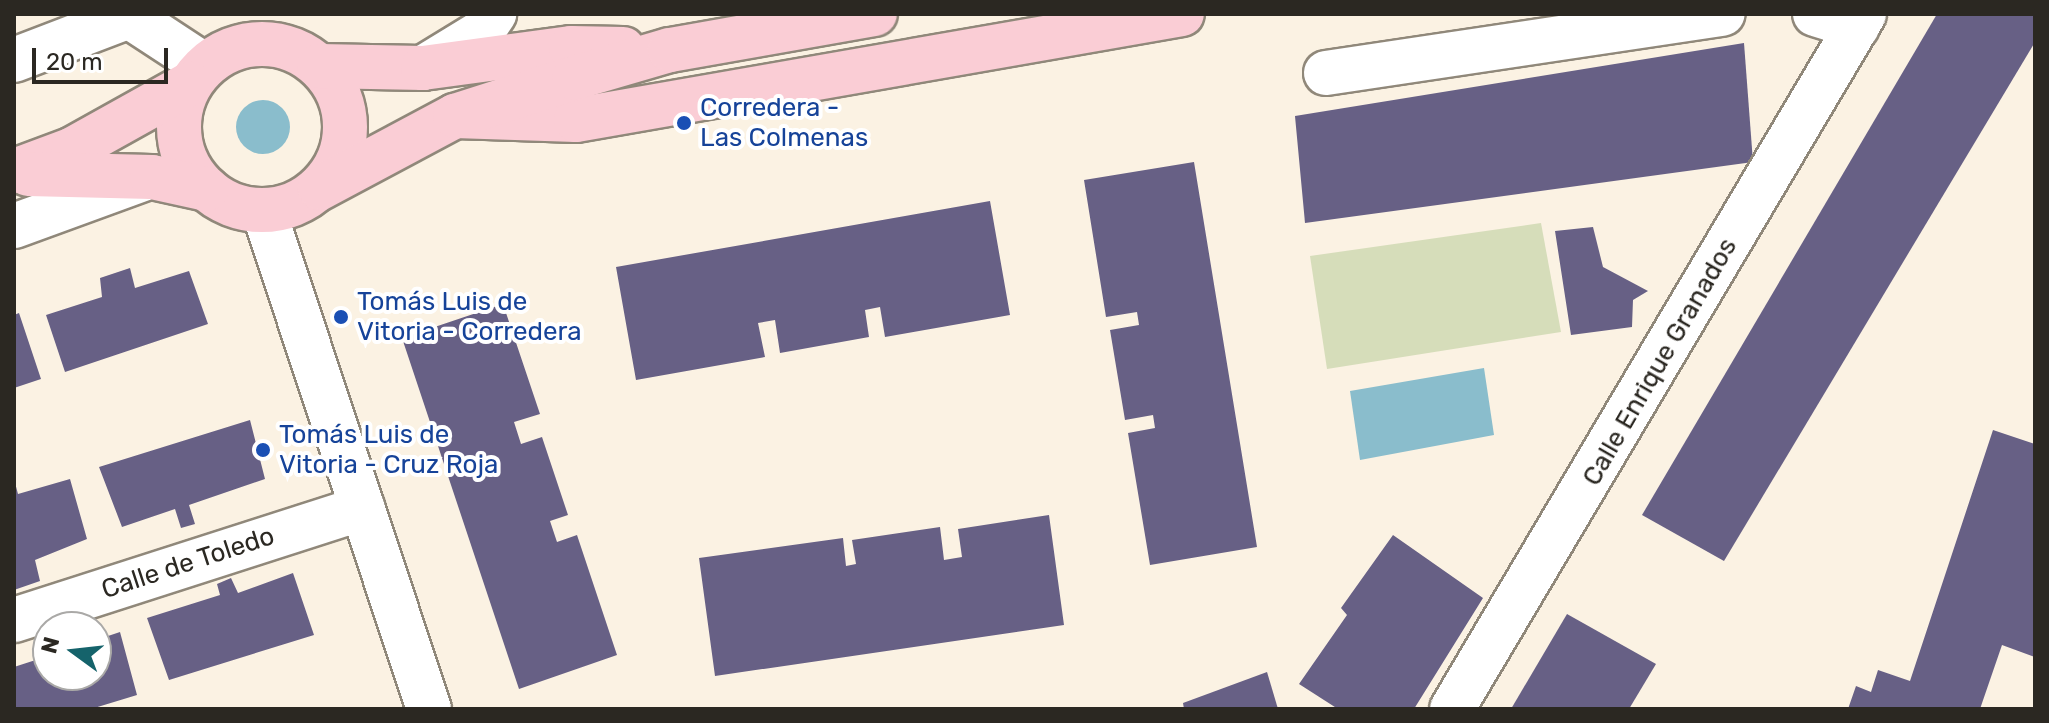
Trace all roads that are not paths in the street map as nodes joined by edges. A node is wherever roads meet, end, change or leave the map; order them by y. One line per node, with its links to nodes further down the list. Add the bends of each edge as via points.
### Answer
1 (494, 14): 10 (street, via 482,32)
2 (875, 14): 7 (main road)
3 (1182, 14): 13 (main road, via 576,120)
4 (1723, 14): 11 (street)
5 (1815, 14): 6 (street)
6 (1860, 20): 23 (street, Calle Enrique Granados)
7 (670, 50): 10 (main road, via 571,48); 13 (main road)
8 (14, 60): 12 (street, via 129,16)
9 (319, 66): 10 (main road); 12 (main road, via 298,51 274,44 226,52); 16 (main road, via 336,87 345,113 345,140 337,166)
10 (423, 68)
11 (1326, 73)
12 (198, 75): 14 (main road, via 73,149); 17 (main road, via 179,129 192,172)
13 (455, 116): 16 (main road)
14 (14, 172): 15 (main road)
15 (152, 177): 17 (main road); 19 (street)
16 (320, 188): 18 (main road, via 286,208)
17 (207, 189): 18 (main road, via 224,202)
18 (264, 212): 20 (street)
19 (14, 226)
20 (362, 508): 21 (street, Calle de Toledo); 22 (street)
21 (14, 620)
22 (429, 709)
23 (1452, 709)

